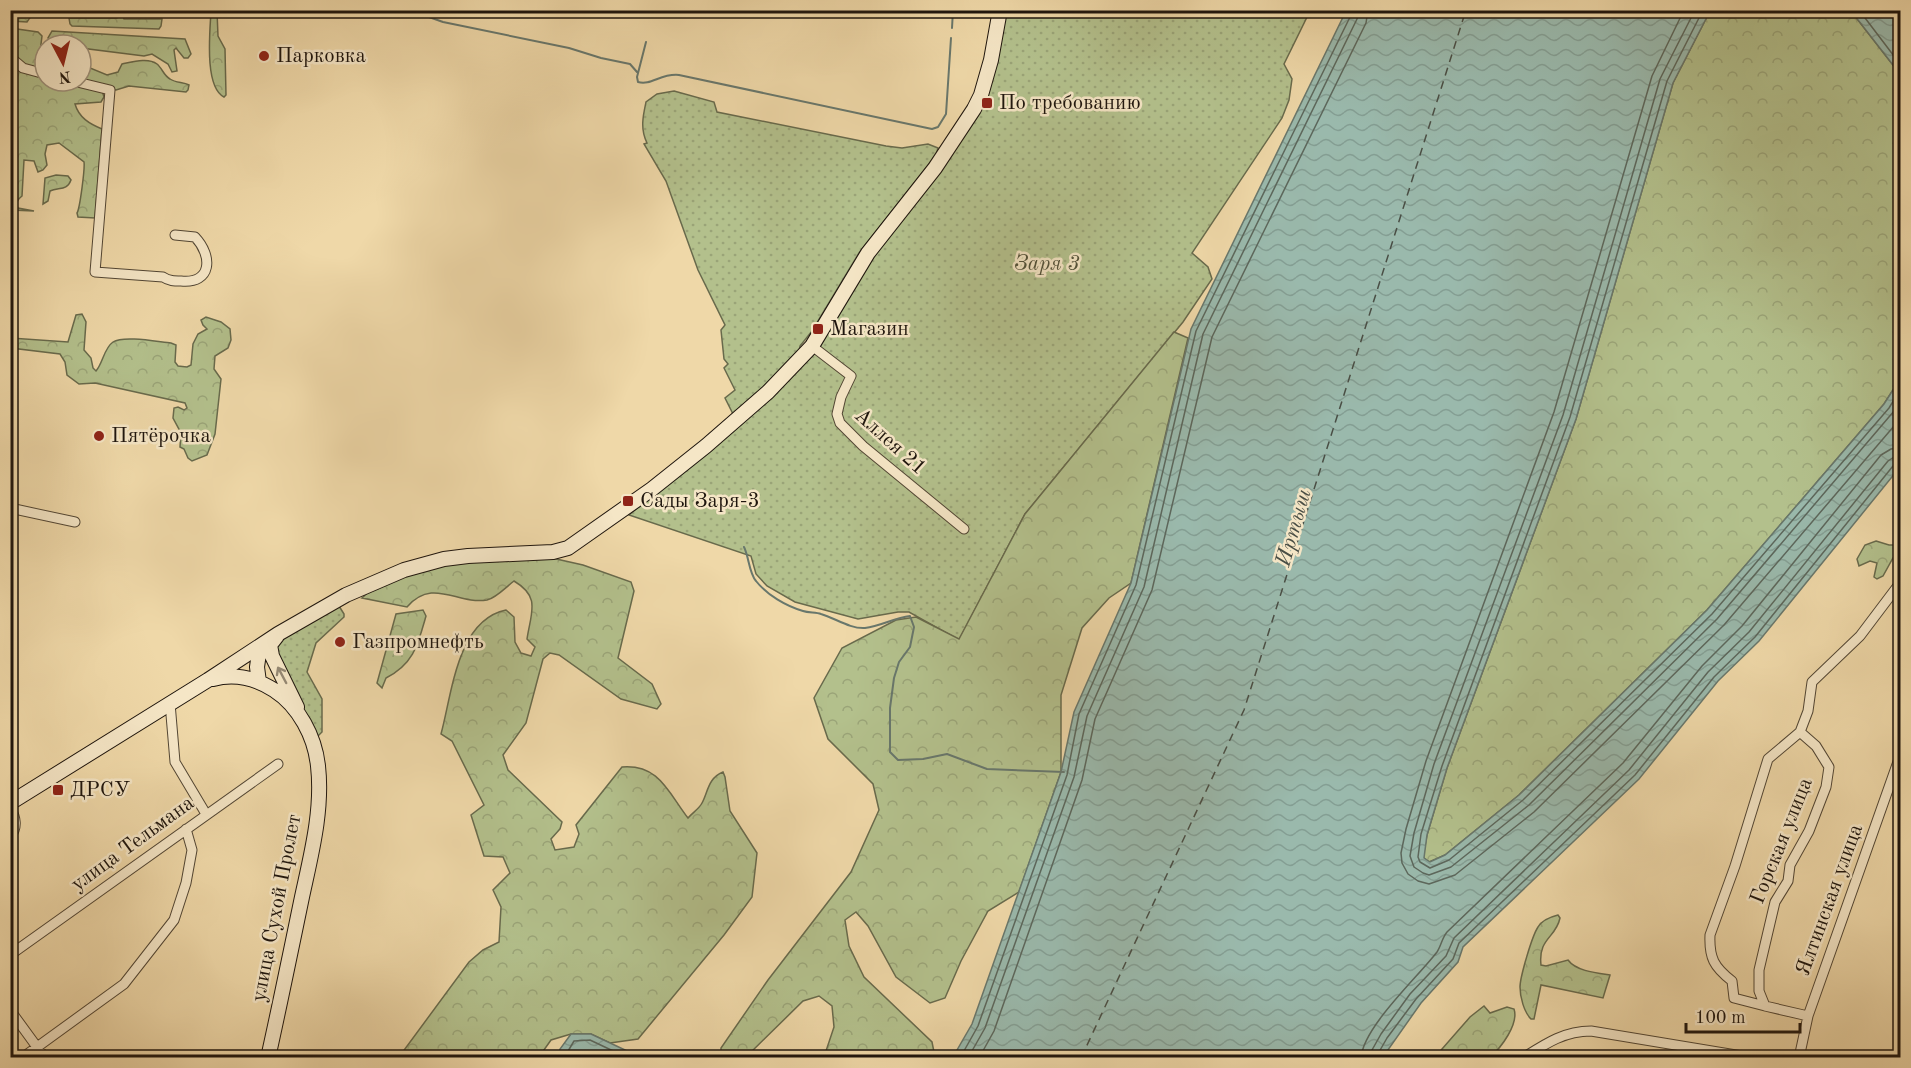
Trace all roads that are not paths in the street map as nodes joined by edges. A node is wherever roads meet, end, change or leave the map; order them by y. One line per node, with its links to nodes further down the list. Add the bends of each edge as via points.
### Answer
1 (1000, 10): 6 (street, via 991,60 974,109 935,168 867,253)
2 (10, 57): 3 (street)
3 (33, 71)
4 (93, 86): 5 (street, via 110,90 95,272 197,280 207,264 201,243 195,237)
5 (175, 235)
6 (812, 346): 9 (street, Аллея 21, via 851,376 837,414 840,423); 11 (street, via 768,392 706,446 576,545 552,552 468,556 424,564 346,596)
7 (10, 507): 8 (street)
8 (75, 522)
9 (964, 529)
10 (1900, 583): 17 (street, via 1860,636 1812,682)
11 (278, 634): 12 (street); 16 (street, улица Сухой Пролет, one-way to 11, via 272,656 270,645)
12 (260, 646): 13 (street); 14 (street)
13 (208, 680): 14 (street, via 233,676); 15 (street)
14 (259, 682): 16 (street, via 276,691)
15 (170, 703): 20 (street); 21 (street, via 175,762)
16 (301, 717): 32 (street, улица Сухой Пролет, via 315,749 319,808)
17 (1800, 732): 25 (street, Горская улица, via 1816,746 1829,768 1809,831 1775,902 1759,970 1759,991); 25 (street, via 1768,759 1710,935 1717,969 1732,981 1734,998)
18 (1900, 756): 27 (street, Ялтинская улица)
19 (278, 764): 21 (street, улица Тельмана)
20 (10, 805): 23 (street, via 16,819)
21 (206, 814): 22 (street, улица Тельмана)
22 (186, 829): 24 (street, улица Тельмана); 28 (street, via 192,850 174,920 124,984)
23 (10, 838)
24 (10, 955)
25 (1765, 1006): 27 (street)
26 (10, 1010): 28 (street)
27 (1808, 1016): 35 (street, Ялтинская улица)
28 (37, 1046): 30 (street); 31 (street)
29 (1690, 1053): 33 (street, via 1591,1031 1575,1031); 34 (street)
30 (22, 1058)
31 (45, 1058)
32 (268, 1058)
33 (1522, 1058)
34 (1754, 1058)
35 (1799, 1058)

